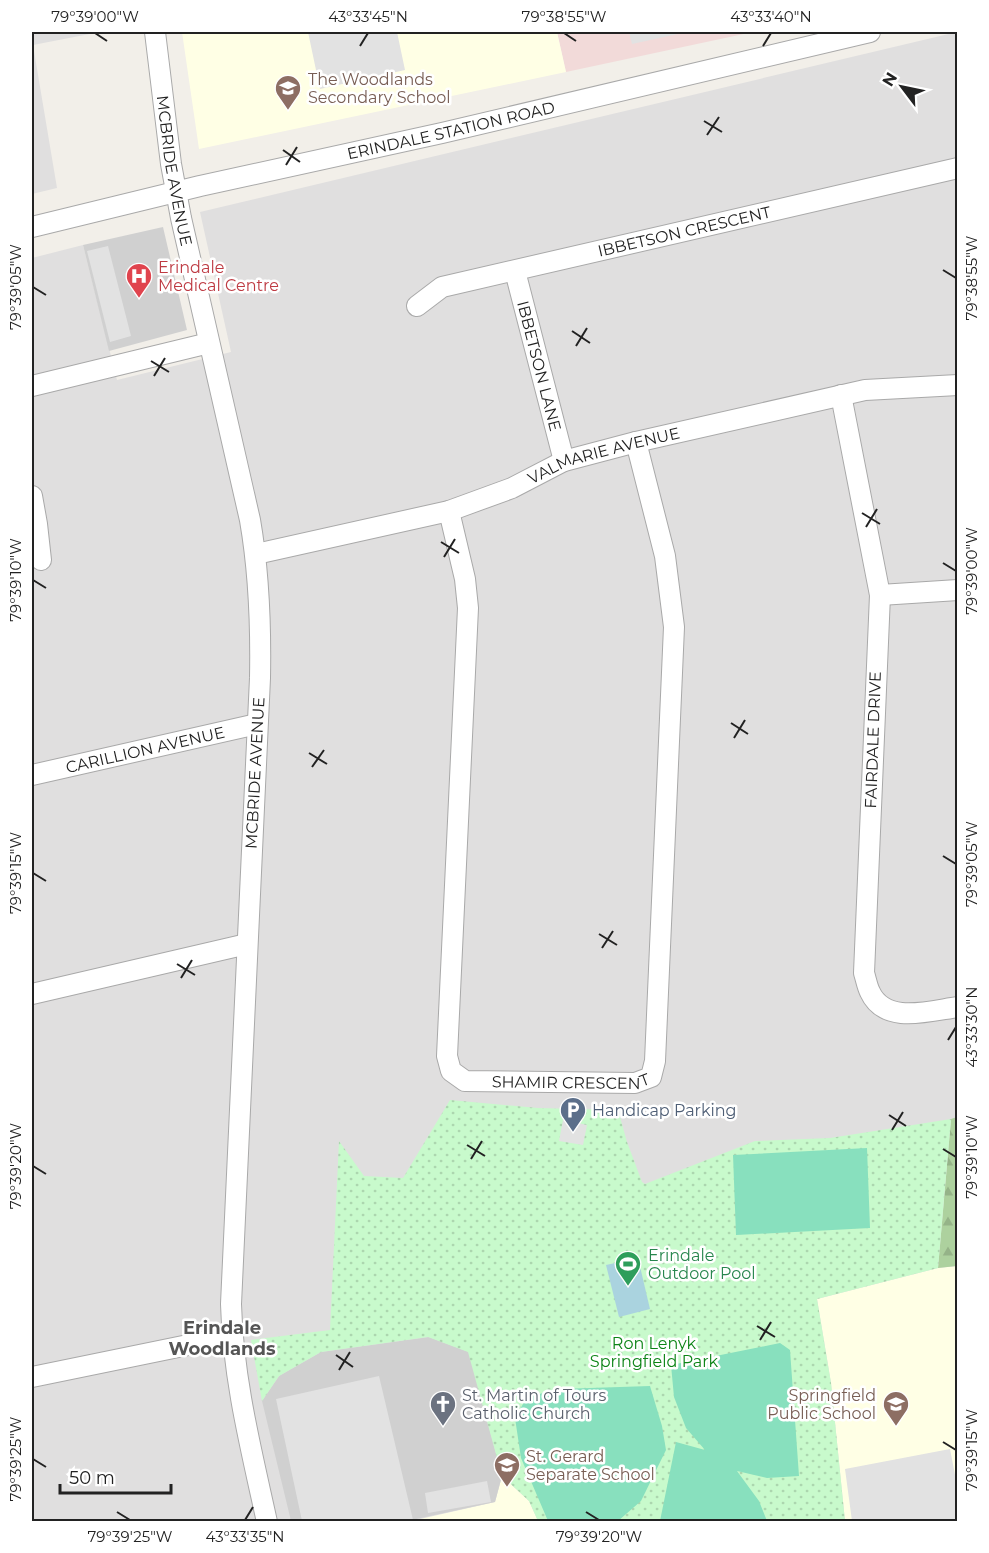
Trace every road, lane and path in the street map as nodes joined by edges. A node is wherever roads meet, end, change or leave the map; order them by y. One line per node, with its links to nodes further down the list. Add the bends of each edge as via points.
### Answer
1 (155, 32): 4 (street, MCBRIDE AVENUE)
2 (870, 32): 4 (street, ERINDALE STATION ROAD)
3 (957, 168): 6 (street, IBBETSON CRESCENT)
4 (177, 193): 5 (street, ERINDALE STATION ROAD); 8 (street, MCBRIDE AVENUE)
5 (32, 227)
6 (515, 271): 7 (street, IBBETSON CRESCENT, via 442,287); 13 (street, IBBETSON LANE)
7 (417, 306)
8 (209, 342): 10 (street); 16 (street, MCBRIDE AVENUE)
9 (957, 385): 11 (street, VALMARIE AVENUE)
10 (32, 386)
11 (841, 395): 12 (street, VALMARIE AVENUE); 19 (street, FAIRDALE DRIVE)
12 (636, 442): 13 (street, VALMARIE AVENUE); 15 (street, SHAMIR CRESCENT, via 665,556 674,627 655,1061 651,1077 635,1083 465,1081 451,1071 447,1056 468,608)
13 (564, 461): 15 (street, VALMARIE AVENUE, via 512,488)
14 (32, 496): 17 (street)
15 (449, 511): 16 (street, VALMARIE AVENUE)
16 (256, 554): 20 (street, MCBRIDE AVENUE, via 260,628)
17 (41, 560)
18 (957, 590): 19 (street)
19 (880, 595): 24 (street, FAIRDALE DRIVE, via 864,973 870,993 883,1008 904,1014)
20 (257, 724): 21 (street, CARILLION AVENUE); 22 (street, MCBRIDE AVENUE)
21 (32, 775)
22 (247, 944): 23 (street); 25 (street, MCBRIDE AVENUE, via 231,1274)
23 (32, 994)
24 (957, 1007)
25 (232, 1336): 26 (street); 27 (street, MCBRIDE AVENUE, via 240,1395)
26 (32, 1377)
27 (267, 1521)

